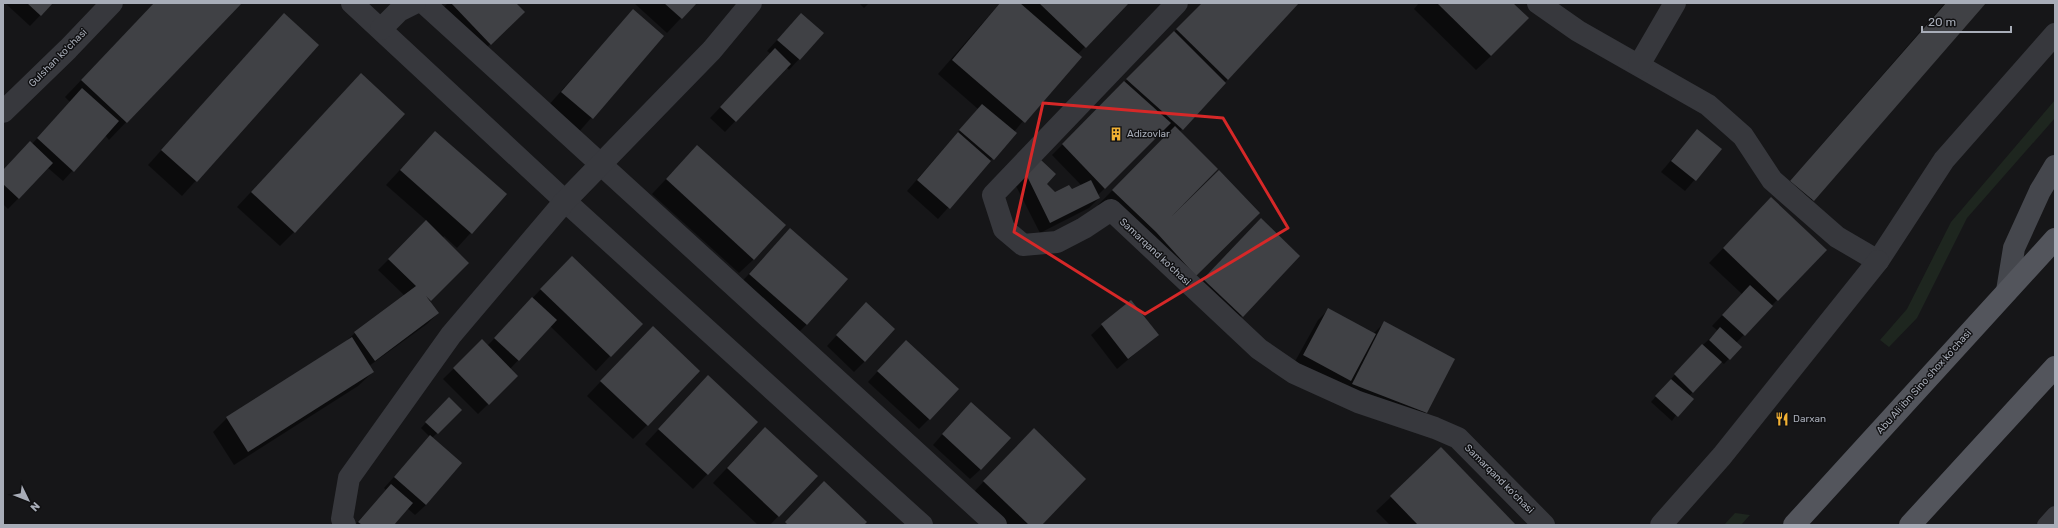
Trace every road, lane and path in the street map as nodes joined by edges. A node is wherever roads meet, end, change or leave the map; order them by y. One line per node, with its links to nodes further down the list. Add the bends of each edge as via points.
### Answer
1 (112, 3): 12 (street, Gulshan ko'chasi)
2 (352, 3): 9 (street)
3 (415, 3): 9 (street, via 399,11)
4 (424, 3): 13 (street)
5 (752, 3): 13 (street, via 712,50)
6 (1177, 3): 24 (street, Samarqand ko'chasi, via 993,195 1004,229 1023,245 1057,242 1111,210 1259,349 1294,373 1351,399 1458,438)
7 (1538, 3): 11 (street, via 1578,31)
8 (1675, 3): 11 (street)
9 (381, 29): 15 (street)
10 (2055, 34): 17 (street, via 1944,160)
11 (1639, 65): 17 (street, via 1708,105 1743,136 1772,180 1837,237)
12 (3, 112)
13 (602, 165): 15 (street); 23 (street)
14 (2055, 166): 18 (street, via 2040,191 2014,248)
15 (565, 201): 21 (street, via 451,335 349,478 342,519); 22 (street)
16 (2055, 239): 18 (main road, Abu Ali ibn Sino shox ko'chasi)
17 (1878, 261): 25 (street, via 1722,456)
18 (2007, 291): 26 (main road, Abu Ali ibn Sino shox ko'chasi)
19 (2054, 369): 27 (main road)
20 (2055, 514): 28 (lane)
21 (345, 525)
22 (922, 525)
23 (996, 525)
24 (1544, 525)
25 (1661, 525)
26 (1794, 525)
27 (1910, 525)
28 (2044, 525)

